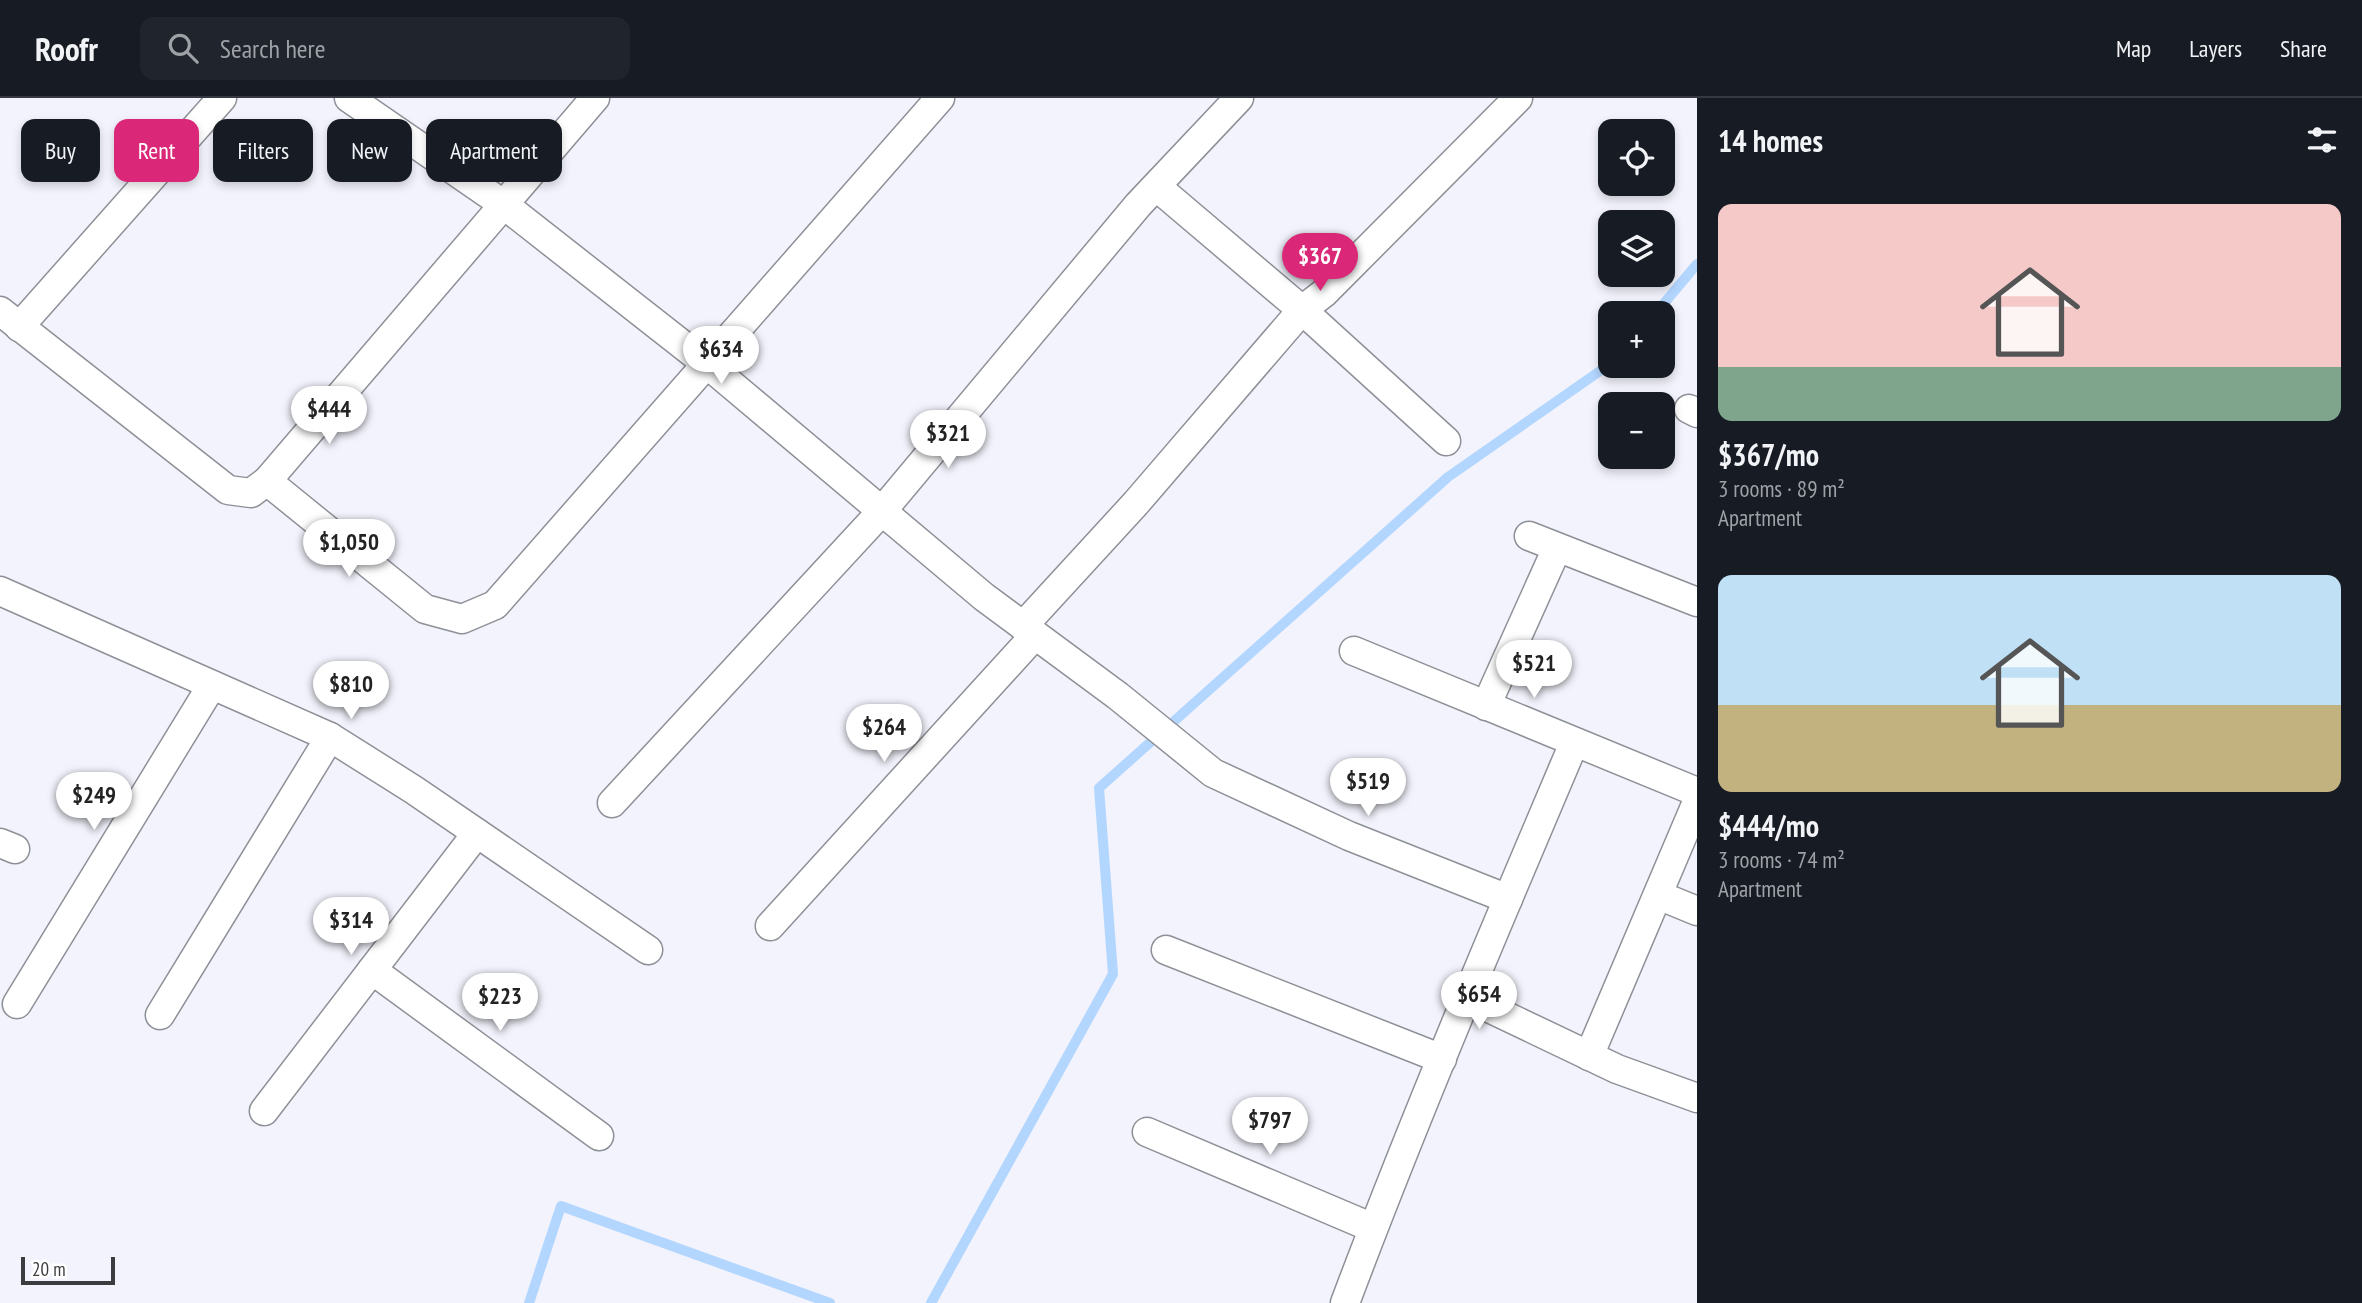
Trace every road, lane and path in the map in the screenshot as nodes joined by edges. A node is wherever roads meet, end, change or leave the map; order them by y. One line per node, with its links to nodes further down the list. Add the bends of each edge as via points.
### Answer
1 (222, 98): 10 (street)
2 (349, 98): 8 (street)
3 (595, 98): 8 (street)
4 (940, 98): 11 (street)
5 (1239, 98): 7 (street)
6 (1518, 98): 9 (street)
7 (1157, 187): 9 (street); 14 (street)
8 (503, 204): 11 (street); 13 (street)
9 (1302, 310): 12 (street); 19 (street)
10 (10, 319): 13 (street, via 228,490 251,492)
11 (707, 365): 13 (street, via 495,605 462,620 425,609); 14 (street)
12 (1446, 441)
13 (267, 481)
14 (882, 511): 19 (street); 27 (street)
15 (1529, 536): 16 (street)
16 (1556, 548): 18 (street); 22 (street)
17 (0, 591): 21 (street)
18 (1697, 602)
19 (1029, 631): 30 (street, via 1118,695 1213,773 1349,836); 32 (street)
20 (1354, 651): 22 (street)
21 (212, 685): 23 (street); 37 (street)
22 (1486, 706): 24 (street)
23 (330, 737): 28 (street); 38 (street)
24 (1574, 743): 25 (street); 30 (street)
25 (1697, 792)
26 (1697, 802): 29 (street)
27 (612, 803)
28 (477, 833): 33 (street); 35 (street)
29 (1658, 895): 31 (street); 39 (street)
30 (1507, 899): 36 (street)
31 (1697, 911)
32 (770, 926)
33 (648, 950)
34 (1166, 950): 40 (street)
35 (372, 970): 42 (street); 44 (street)
36 (1466, 997): 39 (street); 40 (street)
37 (18, 1004)
38 (160, 1015)
39 (1589, 1056): 41 (street)
40 (1441, 1059): 45 (street)
41 (1697, 1098)
42 (264, 1111)
43 (1147, 1132): 45 (street)
44 (599, 1136)
45 (1373, 1228): 46 (street)
46 (1346, 1303)

